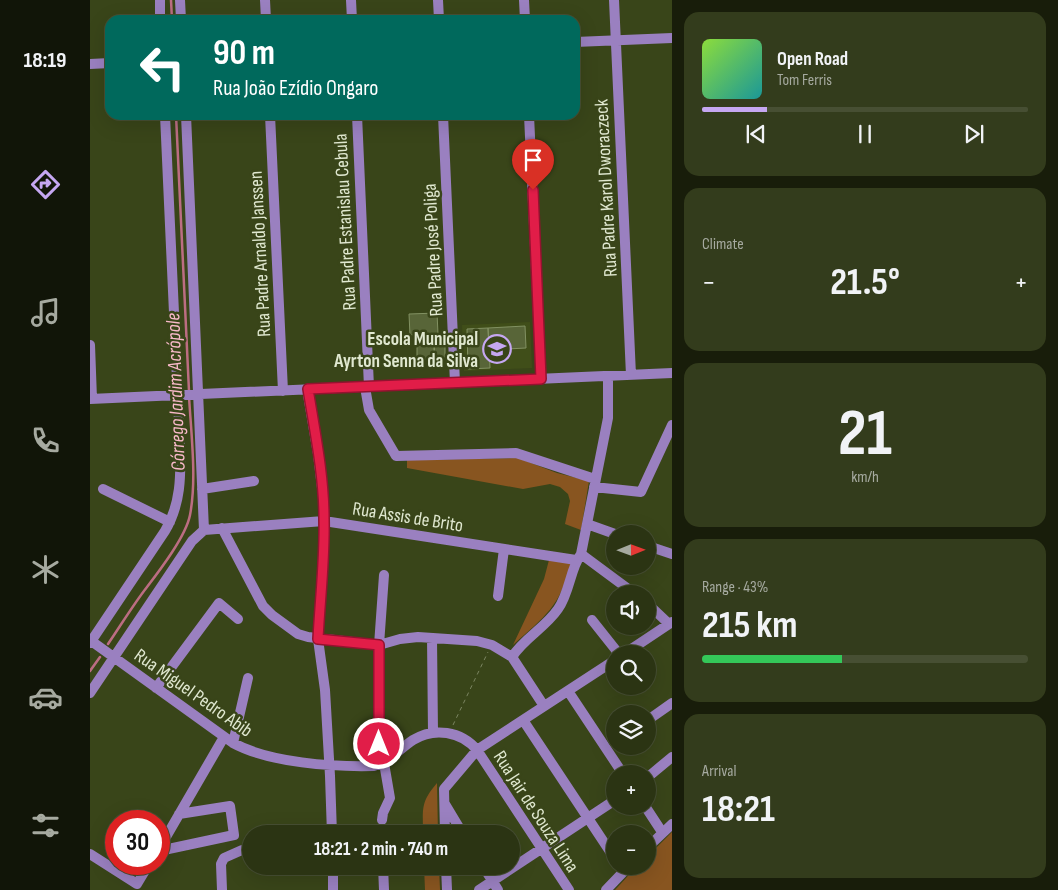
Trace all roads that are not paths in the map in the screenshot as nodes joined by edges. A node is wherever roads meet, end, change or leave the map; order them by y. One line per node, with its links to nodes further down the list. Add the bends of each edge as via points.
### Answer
1 (160, 0): 8 (street)
2 (180, 0): 9 (street)
3 (265, 0): 10 (street)
4 (351, 0): 11 (street)
5 (438, 0): 12 (street)
6 (524, 0): 13 (street)
7 (614, 0): 15 (street, Rua Padre Karol Dworaczeck)
8 (160, 15)
9 (181, 15)
10 (266, 15)
11 (352, 15)
12 (439, 15)
13 (525, 15)
14 (672, 38): 15 (street)
15 (616, 40): 16 (street); 27 (street, Rua Padre Karol Dworaczeck)
16 (580, 42)
17 (105, 63): 18 (street)
18 (90, 64)
19 (165, 120): 35 (street)
20 (186, 120): 34 (street)
21 (270, 120): 33 (street, Rua Padre Arnaldo Janssen)
22 (356, 120): 31 (street, Rua Padre Estanislau Cebula)
23 (443, 120): 30 (street, Rua Padre José Poliga)
24 (529, 120): 29 (street)
25 (90, 345): 36 (street)
26 (672, 373): 27 (street)
27 (631, 375): 28 (street)
28 (608, 376): 29 (street); 39 (street, via 608,418)
29 (541, 379): 30 (street)
30 (455, 383): 31 (street)
31 (367, 387): 32 (street); 39 (street, Rua Padre Estanislau Cebula, via 369,410 396,456 516,452)
32 (308, 389): 33 (street); 42 (street)
33 (283, 390): 34 (street)
34 (198, 394): 35 (street); 41 (street)
35 (177, 395): 36 (street); 43 (street, via 180,478 177,504)
36 (91, 399)
37 (672, 425): 39 (street, via 641,492)
38 (254, 481): 41 (street)
39 (594, 483): 44 (street)
40 (103, 489): 43 (street)
41 (202, 489): 46 (street)
42 (324, 521): 45 (street, Rua Assis de Brito); 48 (street, Rua Assis de Brito); 60 (street)
43 (170, 522): 61 (street)
44 (587, 524): 47 (street); 51 (street)
45 (222, 528): 46 (street, Rua Assis de Brito); 60 (street, via 267,611 298,634)
46 (204, 530): 65 (street, via 192,541)
47 (606, 531)
48 (504, 549): 51 (street, Rua Assis de Brito); 54 (street)
49 (656, 549): 50 (street)
50 (672, 554)
51 (579, 557): 53 (street, Rua Assis de Brito); 66 (street, via 558,610 521,644)
52 (384, 575): 62 (street)
53 (621, 585)
54 (498, 596)
55 (656, 611): 58 (street)
56 (238, 619): 69 (street, via 219,603)
57 (592, 620): 63 (street)
58 (670, 623): 64 (street)
59 (432, 638): 62 (street, via 409,638); 66 (street, via 477,641 492,645); 76 (street)
60 (318, 639): 62 (street); 82 (street)
61 (90, 641): 65 (street, Rua Miguel Pedro Abib)
62 (379, 645): 83 (street)
63 (612, 645)
64 (637, 645)
65 (114, 657): 69 (street, Rua Miguel Pedro Abib); 71 (street)
66 (512, 658): 73 (street)
67 (606, 666): 70 (street)
68 (248, 678): 79 (street)
69 (156, 688): 77 (street, Rua Miguel Pedro Abib)
70 (568, 690): 73 (street); 78 (street)
71 (90, 693)
72 (672, 703): 74 (street)
73 (544, 706): 75 (street)
74 (656, 714)
75 (523, 720): 80 (street); 89 (street)
76 (433, 733): 80 (street, via 449,733 466,740); 83 (street, via 415,739)
77 (224, 737): 79 (street, Rua Miguel Pedro Abib); 87 (street)
78 (606, 739)
79 (233, 743): 82 (street, Rua Miguel Pedro Abib, via 250,752)
80 (477, 750): 85 (street, via 444,789); 100 (street, Rua Jair de Souza Lima)
81 (672, 757): 84 (street)
82 (329, 764): 83 (street, Rua Miguel Pedro Abib); 92 (street)
83 (382, 764): 90 (street, via 390,798)
84 (656, 770)
85 (444, 803): 93 (street); 94 (street)
86 (606, 806): 89 (street)
87 (179, 814): 95 (street); 99 (street, via 230,806 234,835)
88 (651, 815): 96 (street)
89 (588, 818): 98 (street); 100 (street)
90 (382, 820)
91 (672, 824): 96 (street)
92 (332, 825)
93 (445, 825)
94 (457, 825)
95 (170, 830)
96 (662, 832): 97 (street)
97 (656, 838)
98 (606, 845)
99 (170, 848)
100 (542, 849): 111 (street); 117 (street, Rua Jair de Souza Lima)
101 (242, 850): 112 (street, via 224,858 221,864)
102 (90, 854): 103 (street)
103 (105, 864)
104 (123, 875): 105 (street, via 137,884)
105 (142, 875)
106 (332, 875): 113 (street)
107 (383, 875): 114 (street)
108 (446, 875): 115 (street)
109 (488, 875): 111 (street)
110 (618, 875): 118 (street)
111 (495, 886): 116 (street)
112 (222, 890)
113 (333, 890)
114 (384, 890)
115 (447, 890)
116 (479, 890)
117 (569, 890)
118 (606, 890)

